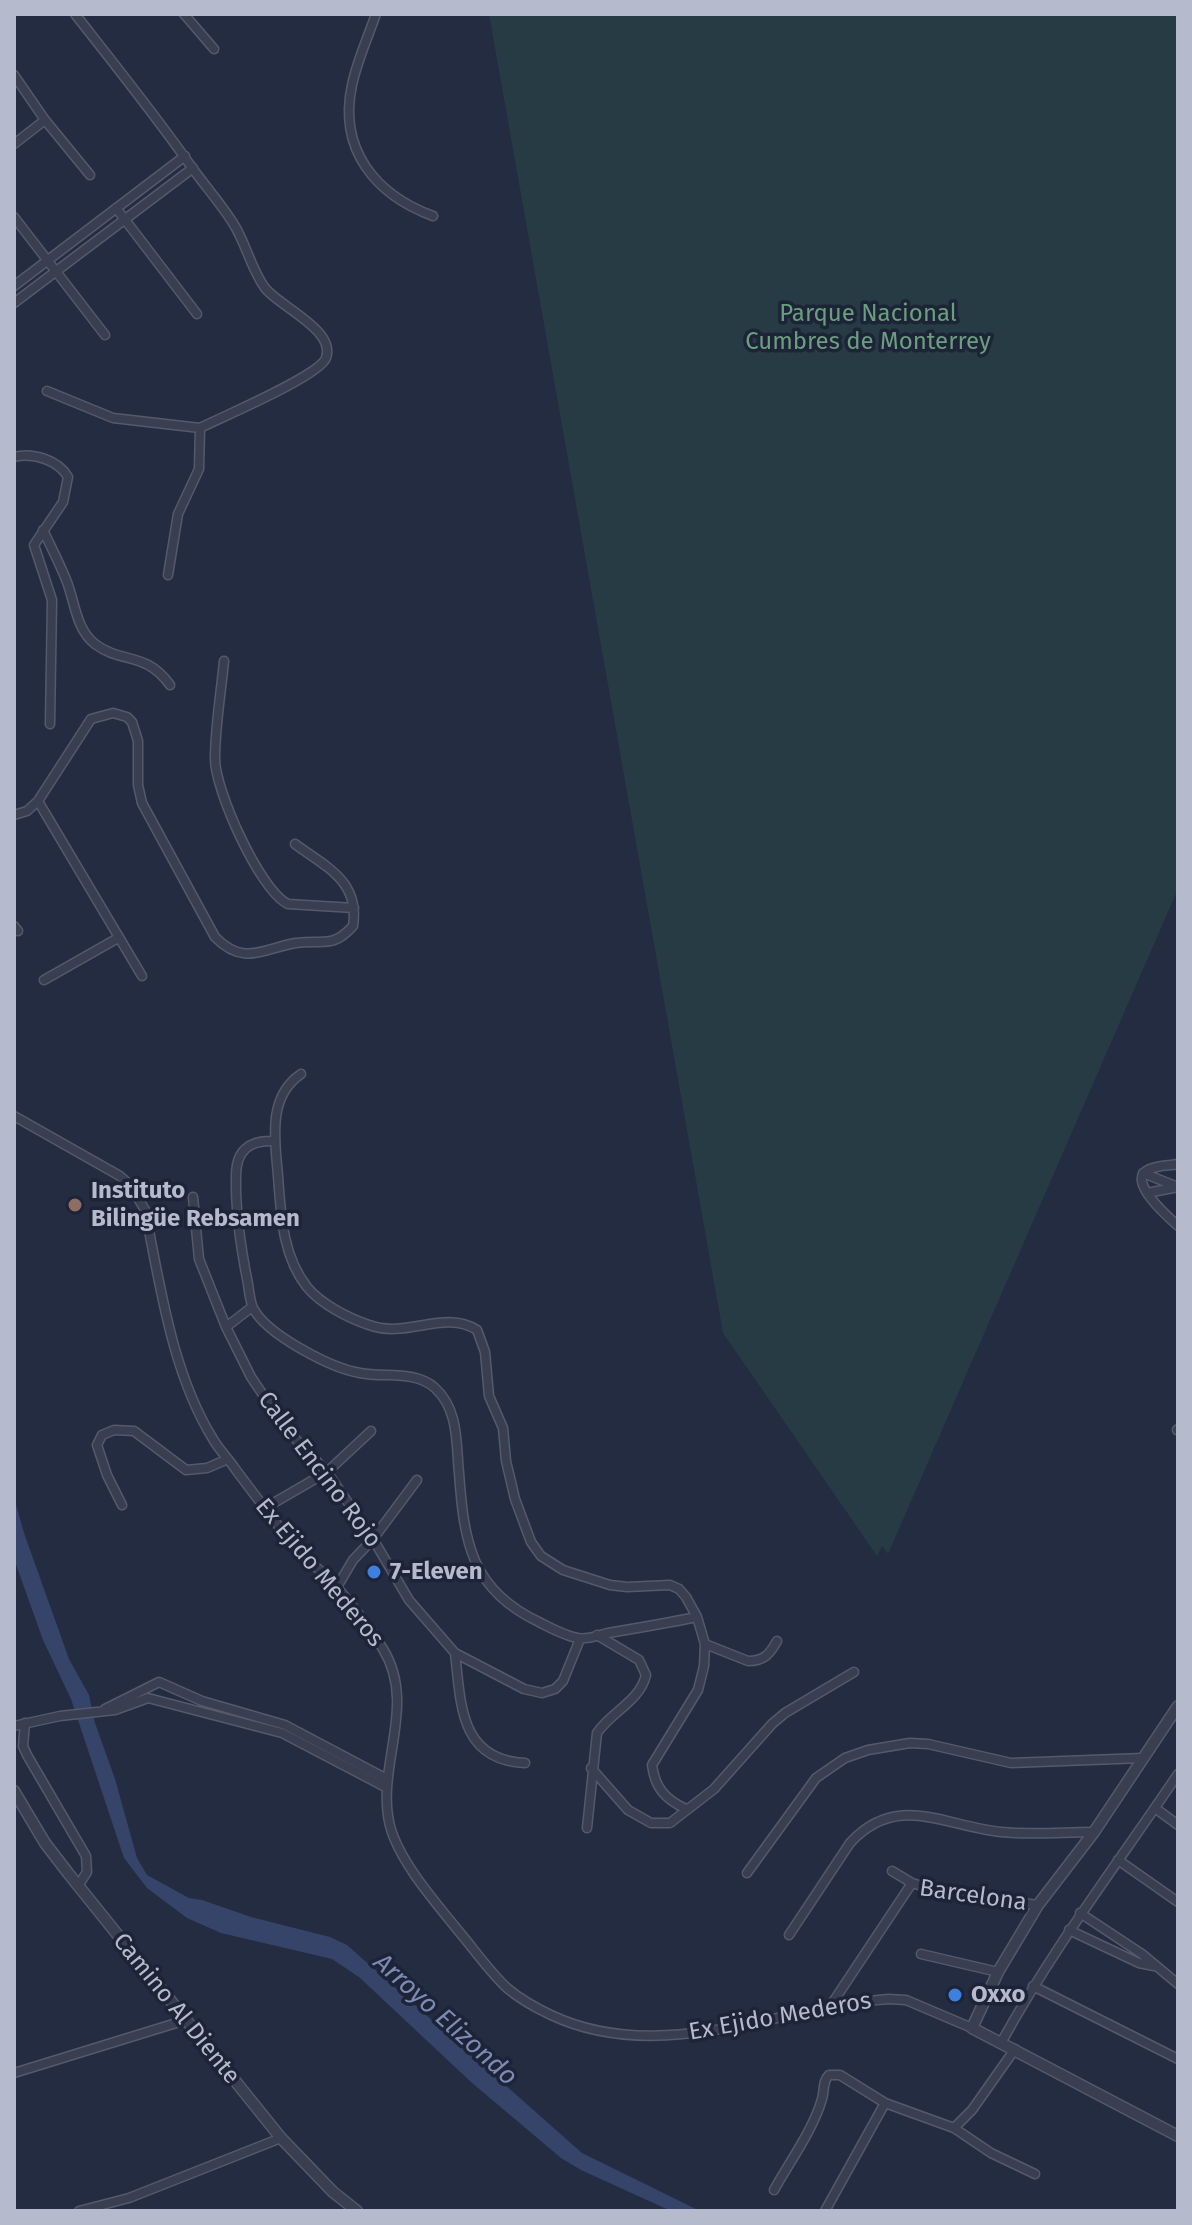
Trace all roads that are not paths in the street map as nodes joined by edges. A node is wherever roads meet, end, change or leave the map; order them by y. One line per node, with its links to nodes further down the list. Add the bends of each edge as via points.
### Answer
1 (75, 14): 8 (street)
2 (184, 14): 4 (street)
3 (376, 14): 12 (street, via 352,84 354,141 376,182 397,200)
4 (214, 49)
5 (14, 75): 6 (street)
6 (45, 120): 7 (street); 10 (street)
7 (14, 144)
8 (185, 156): 9 (street); 11 (street)
9 (193, 168): 14 (street); 22 (street, via 233,222 268,293 318,330 327,351 321,366 285,388)
10 (90, 175)
11 (116, 208): 14 (street); 15 (street)
12 (433, 216)
13 (14, 217): 15 (street)
14 (125, 218): 16 (street); 19 (street)
15 (48, 261): 16 (street); 17 (street)
16 (55, 271): 18 (street); 20 (street)
17 (14, 286)
18 (14, 303)
19 (197, 314)
20 (105, 335)
21 (47, 391): 22 (street, via 113,418)
22 (200, 428): 25 (street, via 199,469 178,514)
23 (14, 457): 24 (street, via 36,456 56,464 68,477 63,502)
24 (43, 530): 27 (street, via 87,637 103,650 155,668); 28 (street, via 34,545 52,600)
25 (168, 575)
26 (224, 661): 32 (street, via 215,762 235,828 281,901)
27 (170, 685)
28 (50, 724)
29 (38, 801): 30 (street); 32 (street, via 91,719 120,714 137,733 142,803 219,941 258,955 295,943 333,942 353,926); 33 (street)
30 (14, 815)
31 (295, 844): 32 (street, via 349,887)
32 (354, 908)
33 (118, 938): 34 (street); 35 (street)
34 (142, 976)
35 (44, 980)
36 (301, 1074): 38 (street, via 281,1098)
37 (14, 1116): 49 (street, Ex Ejido Mederos, via 120,1176 137,1197 145,1210 170,1331 193,1399)
38 (273, 1141): 46 (street, via 252,1143 235,1173); 56 (street, via 283,1233 296,1269 320,1300 386,1329 455,1322 477,1330 515,1499 541,1556 563,1570 610,1585 670,1585 686,1597)
39 (1178, 1164): 40 (street)
40 (1142, 1175): 41 (street); 42 (street)
41 (1178, 1188): 42 (street); 44 (street)
42 (1147, 1193): 45 (street)
43 (193, 1197): 47 (street, Calle Encino Rojo, via 199,1259)
44 (1178, 1198)
45 (1178, 1226)
46 (252, 1307): 47 (street); 58 (street, via 278,1333 342,1368 412,1377 436,1388 454,1416 461,1506 479,1571 505,1604)
47 (226, 1327): 50 (street, Calle Encino Rojo, via 286,1429)
48 (371, 1431): 50 (street)
49 (228, 1459): 52 (street, via 186,1470 134,1431 102,1435 97,1445); 53 (street, Ex Ejido Mederos)
50 (327, 1472): 53 (street); 54 (street, Calle Encino Rojo)
51 (417, 1480): 54 (street)
52 (122, 1505)
53 (265, 1508): 55 (street, Ex Ejido Mederos)
54 (373, 1539): 55 (street); 61 (street, Calle Encino Rojo, via 409,1600)
55 (337, 1587): 76 (street, Ex Ejido Mederos, via 385,1651 397,1682 398,1722)
56 (697, 1617): 57 (street); 60 (street)
57 (597, 1635): 58 (street); 74 (street, via 639,1660 646,1675 636,1696 597,1733)
58 (580, 1639): 61 (street, Calle Encino Rojo, via 563,1681 542,1693)
59 (777, 1641): 60 (street, via 767,1657 754,1661)
60 (705, 1644): 79 (street, via 698,1690 652,1765 657,1787)
61 (455, 1653): 73 (street, via 462,1716 475,1741 500,1758)
62 (854, 1672): 79 (street, via 785,1713 714,1789)
63 (146, 1687): 64 (street, via 159,1682); 65 (street); 68 (street)
64 (177, 1689): 66 (street); 71 (street, via 268,1719)
65 (148, 1698): 66 (street); 68 (street)
66 (170, 1703): 71 (street)
67 (1178, 1706): 72 (street)
68 (102, 1710): 69 (street)
69 (25, 1723): 70 (street); 87 (street, via 27,1755 86,1856 87,1872)
70 (14, 1726)
71 (306, 1740): 76 (street)
72 (1143, 1758): 82 (street); 85 (street, via 1011,1763 928,1744 868,1750 816,1778)
73 (525, 1763)
74 (591, 1768): 79 (street, via 628,1810 651,1823 670,1823); 81 (street)
75 (1178, 1774): 78 (street)
76 (387, 1784): 98 (street, Ex Ejido Mederos, via 390,1826 409,1864 493,1972 539,2009 604,2033 635,2037)
77 (14, 1791): 87 (street, Camino Al Diente)
78 (1155, 1808): 80 (street); 83 (street)
79 (686, 1809)
80 (1178, 1825)
81 (587, 1828)
82 (1094, 1832): 89 (street); 92 (street, via 999,1832 921,1815 889,1816 850,1843)
83 (1118, 1860): 88 (street); 90 (street)
84 (892, 1871): 86 (street)
85 (747, 1873)
86 (912, 1883): 89 (street, Barcelona, via 949,1894); 98 (street, Barcelona)
87 (78, 1886): 99 (street, Camino Al Diente)
88 (1178, 1902)
89 (1038, 1905): 95 (street)
90 (1080, 1913): 91 (street); 94 (street)
91 (1069, 1930): 94 (street); 97 (street)
92 (789, 1935)
93 (921, 1954): 95 (street)
94 (1155, 1966): 96 (street)
95 (998, 1972): 100 (street)
96 (1178, 1984)
97 (1033, 1986): 101 (street); 104 (street)
98 (829, 2008): 100 (street, Ex Ejido Mederos, via 897,1999)
99 (186, 2020): 105 (street); 109 (street, Camino Al Diente)
100 (972, 2028): 101 (street, Ex Ejido Mederos)
101 (1001, 2043): 103 (street, Ex Ejido Mederos)
102 (1178, 2046): 104 (street)
103 (1015, 2049): 107 (street); 108 (street, Ex Ejido Mederos)
104 (1175, 2058)
105 (14, 2073)
106 (885, 2103): 107 (street); 111 (street, via 840,2075 826,2077 817,2113); 114 (street)
107 (954, 2128): 110 (street)
108 (1178, 2136)
109 (281, 2138): 112 (street, via 129,2198); 113 (street, Camino Al Diente)
110 (1035, 2174)
111 (774, 2190)
112 (79, 2211)
113 (357, 2211)
114 (825, 2211)

